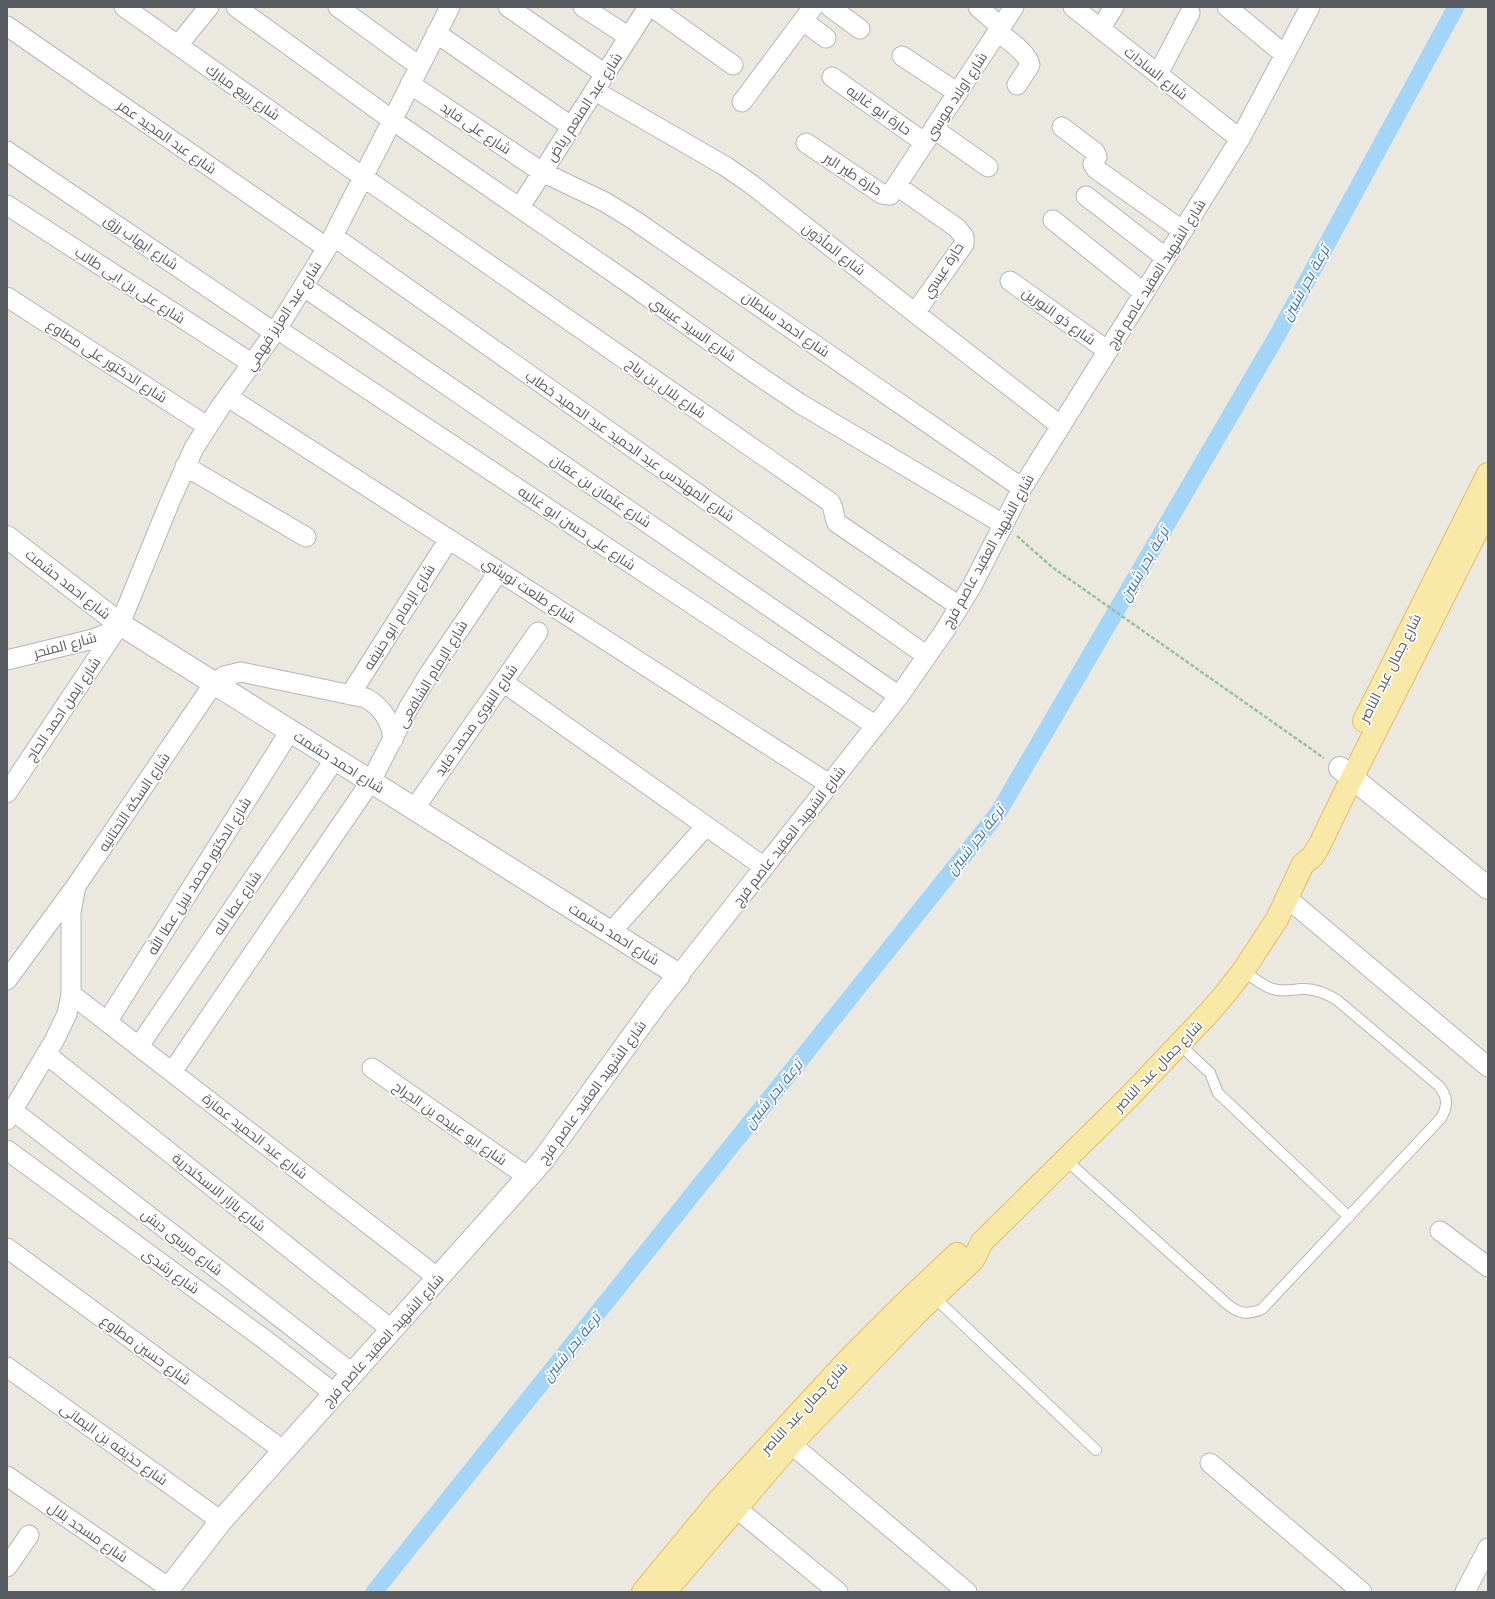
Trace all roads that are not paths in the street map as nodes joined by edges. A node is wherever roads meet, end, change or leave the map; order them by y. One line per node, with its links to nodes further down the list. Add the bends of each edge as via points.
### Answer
1 (124, 7): 26 (street, شارع ربيع مبارك)
2 (208, 7): 26 (street)
3 (236, 7): 39 (street, شارع السيد عيسي)
4 (338, 7): 30 (street)
5 (450, 7): 23 (street, شارع عبد العزيز فهمي)
6 (508, 7): 31 (street)
7 (583, 7): 24 (street)
8 (648, 7): 24 (street, شارع عبد المنعم رياض)
9 (652, 7): 29 (street)
10 (830, 7): 20 (street)
11 (978, 7): 21 (street)
12 (1014, 7): 21 (street, شارع اولاد موسى)
13 (1073, 7): 22 (street, شارع السادات)
14 (1114, 7): 22 (street)
15 (1227, 7): 27 (street)
16 (1310, 7): 27 (street, شارع الشهيد العقيد عاصم فرج)
17 (805, 12): 25 (street); 38 (street)
18 (1190, 13): 32 (street)
19 (7, 26): 55 (street, شارع عبد المجيد عمر)
20 (860, 28)
21 (999, 29): 35 (street, via 1030,62); 37 (street, شارع اولاد موسى)
22 (1100, 29): 32 (street, شارع السادات)
23 (436, 33): 30 (street, شارع عبد العزيز فهمي); 40 (street)
24 (629, 37): 31 (street, شارع عبد المنعم رياض)
25 (826, 38)
26 (178, 46): 48 (street, شارع ربيع مبارك)
27 (1284, 54): 43 (street, شارع الشهيد العقيد عاصم فرج)
28 (902, 56): 37 (street)
29 (733, 65)
30 (419, 66): 34 (street, شارع عبد العزيز فهمي)
31 (605, 74): 36 (street, شارع عبد المنعم رياض)
32 (1158, 74): 43 (street, شارع السادات)
33 (832, 77): 42 (street, حارة ابو غاليه)
34 (410, 84): 39 (street, شارع عبد العزيز فهمي); 47 (street, شارع على فايد)
35 (1017, 85)
36 (595, 90): 40 (street, شارع عبد المنعم رياض); 61 (street, شارع المأذون, via 751,184)
37 (958, 93): 42 (street, شارع اولاد موسى)
38 (742, 102)
39 (392, 120): 48 (street, شارع عبد العزيز فهمي); 52 (street, شارع السيد عيسي)
40 (572, 127): 47 (street, شارع عبد المنعم رياض)
41 (1062, 127): 54 (street, via 1095,152 1096,169)
42 (930, 136): 46 (street, حارة ابو غاليه); 49 (street, شارع اولاد موسى)
43 (1240, 139): 54 (street, شارع الشهيد العقيد عاصم فرج)
44 (806, 143): 49 (street, حارة طير البر, via 882,194 890,195)
45 (7, 151): 62 (street, شارع ايهاب رزق)
46 (988, 167)
47 (542, 172): 52 (street, شارع عبد المنعم رياض); 70 (street, شارع احمد سلطان, via 604,202 634,220)
48 (363, 177): 55 (street, شارع عبد العزيز فهمي); 77 (street, شارع بلال بن رباح, via 830,502 837,523)
49 (898, 186): 61 (street, حارة عيسي, via 957,228 964,237 964,244)
50 (1086, 196): 56 (street)
51 (7, 205): 64 (street, شارع على بن ابى طالب)
52 (520, 207): 72 (street, شارع السيد عيسي, via 799,403)
53 (1053, 220): 59 (street)
54 (1183, 231): 56 (street, شارع الشهيد العقيد عاصم فرج)
55 (330, 242): 58 (street, شارع عبد العزيز فهمي); 80 (street, شارع المهندس عبد الحميد عبد الحميد خطاب)
56 (1166, 258): 59 (street, شارع الشهيد العقيد عاصم فرج)
57 (1010, 281): 63 (street, شارع ذو النورين)
58 (304, 287): 62 (street, شارع عبد العزيز فهمي); 85 (street, شارع عثمان بن عفان)
59 (1144, 293): 63 (street, شارع الشهيد العقيد عاصم فرج)
60 (7, 297): 66 (street, شارع الدكتور على مطاوع)
61 (915, 313): 67 (street, شارع المأذون)
62 (276, 331): 64 (street, شارع عبد العزيز فهمي); 86 (street, شارع على حسن ابو غاليه)
63 (1108, 351): 67 (street, شارع الشهيد العقيد عاصم فرج)
64 (253, 364): 65 (street, شارع عبد العزيز فهمي)
65 (228, 397): 66 (street, شارع عبد العزيز فهمي); 75 (street, شارع طلعت نويشي)
66 (207, 426): 68 (street, شارع عبد العزيز فهمي)
67 (1061, 426): 70 (street, شارع الشهيد العقيد عاصم فرج)
68 (185, 466): 74 (street); 78 (street, شارع عبد العزيز فهمي)
69 (1488, 474): 90 (main road, شارع جمال عبد الناصر)
70 (1022, 488): 72 (street, شارع الشهيد العقيد عاصم فرج)
71 (1488, 509): 90 (main road, شارع جمال عبد الناصر)
72 (1003, 524): 77 (street, شارع الشهيد العقيد عاصم فرج)
73 (7, 537): 78 (street, شارع احمد حشمت)
74 (306, 537)
75 (449, 539): 76 (street, شارع طلعت نويشي); 84 (street, شارع الإمام ابو حنيفه)
76 (498, 570): 88 (street, شارع الإمام الشافعى, via 429,674); 92 (street, شارع طلعت نويشي)
77 (959, 606): 80 (street, شارع الشهيد العقيد عاصم فرج)
78 (120, 624): 81 (street, شارع المنحر, via 108,633 93,639); 83 (street, شارع احمد حشمت); 93 (street, شارع ايمن احمد الحاج)
79 (538, 632): 82 (street, شارع النبوى محمد فايد)
80 (927, 656): 85 (street, شارع الشهيد العقيد عاصم فرج)
81 (7, 660)
82 (503, 682): 94 (street, شارع النبوى محمد فايد); 95 (street)
83 (214, 683): 84 (street, شارع السكة التحتانيه, via 224,676 241,672); 87 (street, شارع احمد حشمت); 97 (street, شارع السكة التحتانيه)
84 (350, 695): 88 (street, شارع السكة التحتانيه, via 366,698 381,710 390,725)
85 (899, 696): 86 (street, شارع الشهيد العقيد عاصم فرج)
86 (876, 726): 92 (street, شارع الشهيد العقيد عاصم فرج)
87 (290, 731): 89 (street, شارع احمد حشمت); 105 (street, شارع الدكتور محمد نبيل عطا الله)
88 (393, 740): 91 (street, شارع الإمام الشافعى)
89 (335, 759): 91 (street, شارع احمد حشمت); 107 (street, شارع عطا لله)
90 (1346, 773): 98 (street); 99 (main road, شارع جمال عبد الناصر, via 1316,852 1303,864)
91 (371, 782): 94 (street, شارع احمد حشمت); 111 (street, شارع الإمام الشافعى)
92 (829, 784): 96 (street, شارع الشهيد العقيد عاصم فرج)
93 (7, 793)
94 (414, 809): 100 (street, شارع احمد حشمت)
95 (706, 826): 96 (street); 100 (street)
96 (764, 867): 102 (street, شارع الشهيد العقيد عاصم فرج)
97 (76, 886): 103 (street); 104 (street, شارع السكة التحتانيه, via 71,912)
98 (1488, 888)
99 (1287, 898): 101 (main road, شارع جمال عبد الناصر, via 1277,919); 109 (street)
100 (611, 932): 102 (street, شارع احمد حشمت)
101 (1243, 971): 106 (main road, شارع جمال عبد الناصر); 116 (lane, via 1273,989 1312,990 1329,995 1439,1086 1445,1094 1447,1102 1441,1118)
102 (679, 975): 115 (street, شارع الشهيد العقيد عاصم فرج)
103 (7, 980)
104 (71, 994): 105 (street, شارع عبد الحميد عمارة); 108 (street, شارع السكة التحتانيه, via 62,1028)
105 (107, 1022): 107 (street, شارع عبد الحميد عمارة)
106 (1179, 1044): 114 (main road, شارع جمال عبد الناصر); 116 (lane, via 1210,1073 1218,1093)
107 (138, 1046): 111 (street, شارع عبد الحميد عمارة)
108 (46, 1054): 112 (street, شارع السكة التحتانيه); 123 (street, شارع بازار الاسكندرية)
109 (1488, 1067)
110 (372, 1068): 115 (street, شارع ابو عبيده بن الجراح)
111 (172, 1072): 121 (street, شارع عبد الحميد عمارة)
112 (10, 1115): 125 (street, شارع مرسى دبش)
113 (7, 1150): 126 (street, شارع رشدى)
114 (1066, 1160): 116 (lane, via 1227,1304 1244,1314 1262,1309); 118 (main road, شارع جمال عبد الناصر)
115 (528, 1177): 121 (street, شارع الشهيد العقيد عاصم فرج)
116 (1349, 1217)
117 (1440, 1231): 120 (street)
118 (982, 1242): 122 (main road, شارع جمال عبد الناصر, via 973,1260); 137 (main road, شارع جمال عبد الناصر, via 969,1246 959,1253 906,1302 848,1360 719,1500)
119 (7, 1248): 129 (street, شارع حسين مطاوع)
120 (1488, 1267)
121 (438, 1278): 123 (street, شارع الشهيد العقيد عاصم فرج)
122 (934, 1297): 127 (main road, شارع جمال عبد الناصر); 128 (lane)
123 (392, 1330): 125 (street, شارع الشهيد العقيد عاصم فرج)
124 (7, 1367): 133 (street, شارع حذيفه بن اليمانى)
125 (353, 1374): 126 (street, شارع الشهيد العقيد عاصم فرج)
126 (335, 1394): 129 (street, شارع الشهيد العقيد عاصم فرج)
127 (791, 1444): 132 (main road, شارع جمال عبد الناصر); 141 (street)
128 (1096, 1450)
129 (284, 1451): 133 (street, شارع الشهيد العقيد عاصم فرج)
130 (1210, 1463): 142 (street)
131 (7, 1476): 138 (street, شارع مسجد بلال)
132 (736, 1508): 137 (main road, شارع جمال عبد الناصر); 140 (street)
133 (221, 1520): 138 (street, شارع الشهيد العقيد عاصم فرج)
134 (29, 1535): 136 (street)
135 (1488, 1548): 143 (street)
136 (7, 1567)
137 (669, 1585): 139 (main road, شارع جمال عبد الناصر)
138 (168, 1590)
139 (644, 1592)
140 (838, 1592)
141 (967, 1592)
142 (1362, 1592)
143 (1465, 1592)

